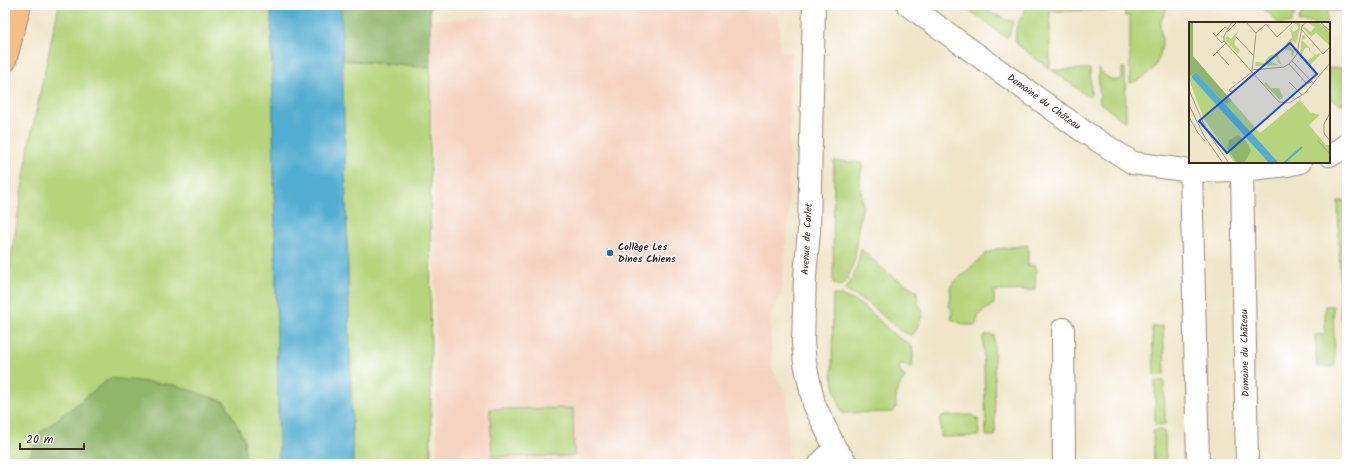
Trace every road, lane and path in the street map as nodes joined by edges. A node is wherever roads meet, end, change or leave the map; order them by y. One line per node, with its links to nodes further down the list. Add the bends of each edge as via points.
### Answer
1 (20, 5): 4 (highway)
2 (814, 5): 11 (street, Avenue de Carlet, via 809,226 803,343 814,404)
3 (908, 5): 9 (street, Domaine du Château, via 1083,131 1133,163)
4 (5, 61)
5 (1347, 144): 6 (street)
6 (1330, 155)
7 (1296, 163): 8 (street, Domaine du Château)
8 (1242, 170): 9 (street, Domaine du Château); 15 (street, Domaine du Château)
9 (1191, 171): 14 (street)
10 (1063, 330): 13 (street)
11 (841, 456): 12 (street)
12 (820, 464)
13 (1064, 464)
14 (1198, 464)
15 (1247, 464)

